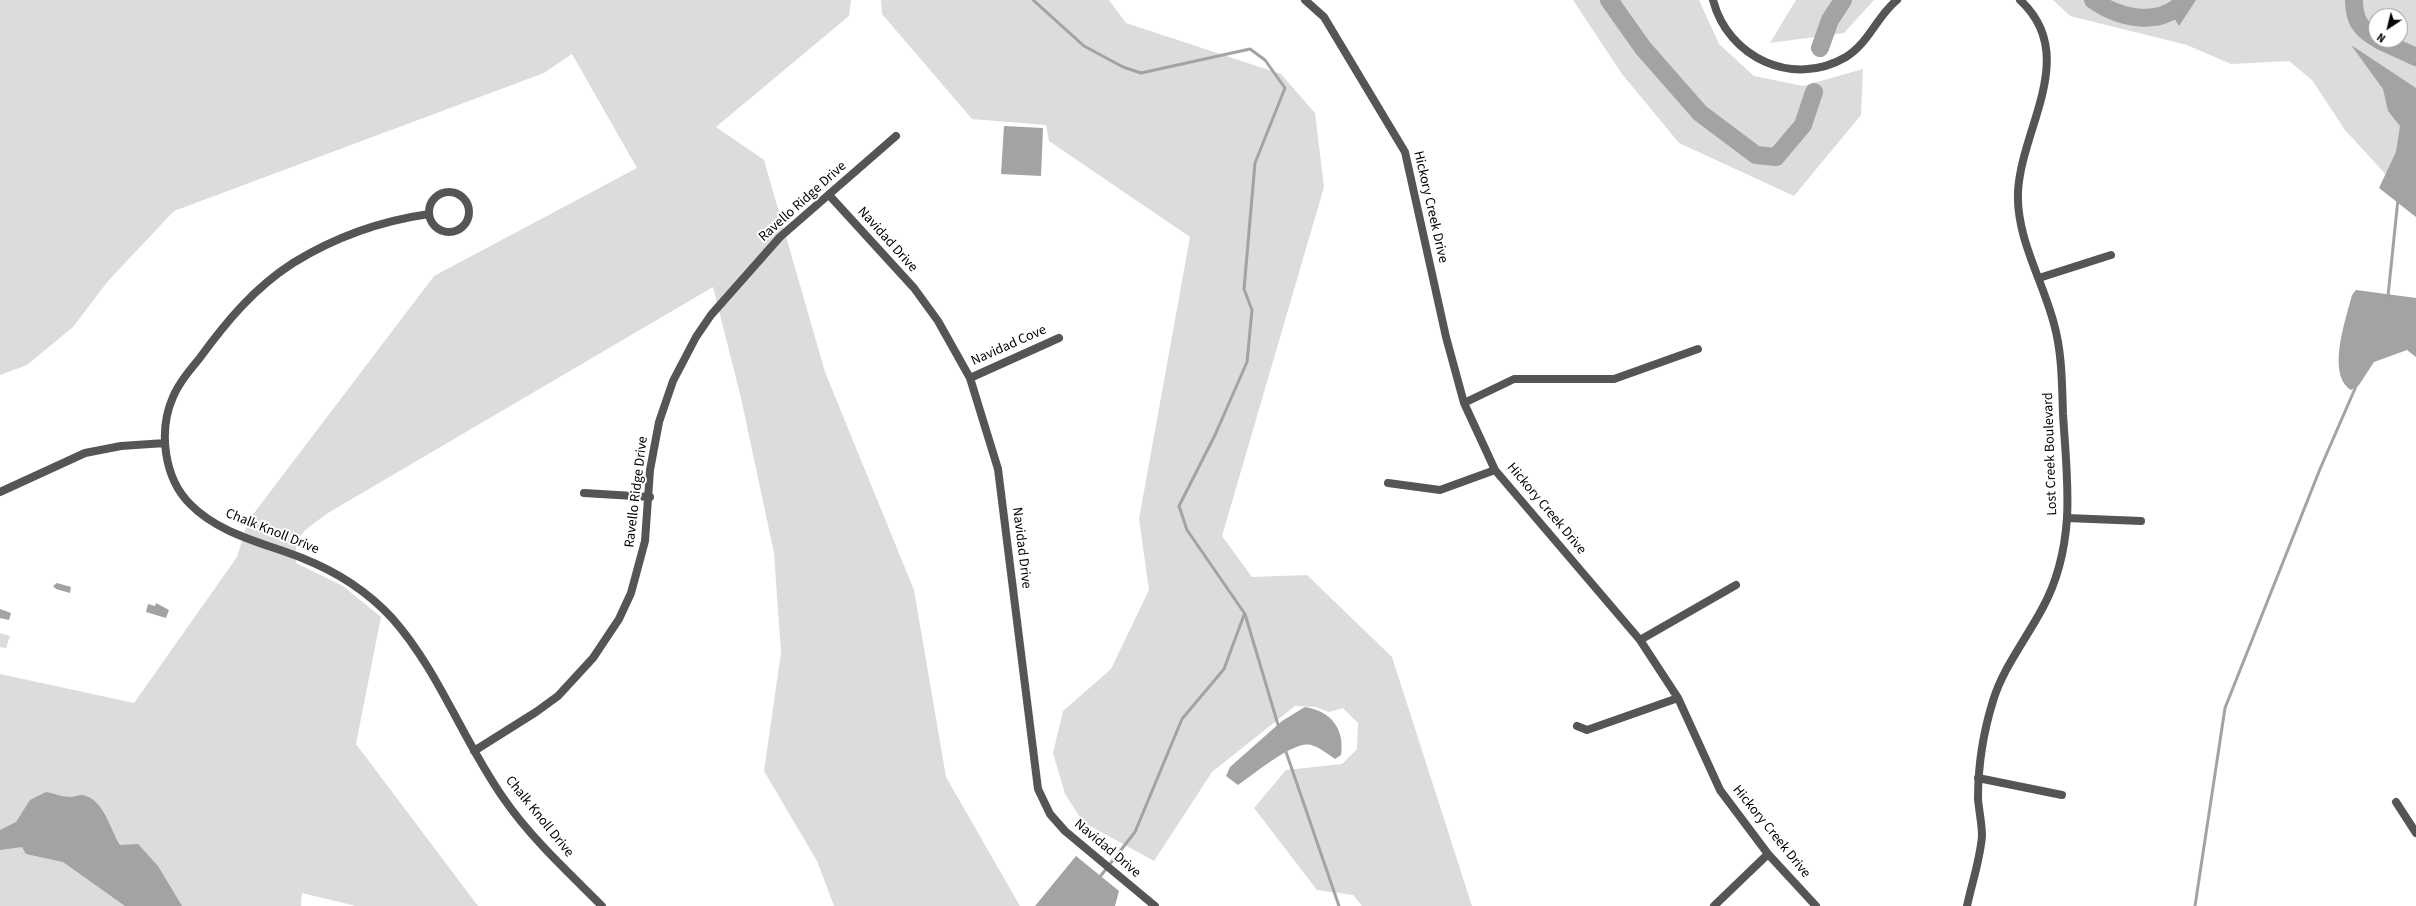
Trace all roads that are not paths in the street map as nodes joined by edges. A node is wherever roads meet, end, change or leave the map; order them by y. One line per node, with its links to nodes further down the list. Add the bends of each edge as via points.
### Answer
1 (1305, 0): 13 (street, Hickory Creek Drive, via 1324,17 1405,152 1446,337)
2 (1713, 0): 3 (street, via 1724,28 1736,43 1765,62 1783,69 1798,70 1830,64 1847,56 1862,44)
3 (1897, 0)
4 (2020, 0): 9 (street, Lost Creek Boulevard, via 2040,25 2047,48 2045,88 2021,163 2018,194 2025,240)
5 (896, 136): 6 (street, Ravello Ridge Drive)
6 (829, 195): 12 (street, Navidad Drive, via 914,288 938,321); 19 (street, Ravello Ridge Drive, via 780,237 711,315 696,337 673,381 659,422 650,470)
7 (429, 214): 7 (street, via 435,226 447,232 460,229 470,212 461,195 449,191 442,192 432,201); 14 (street, Chalk Knoll Drive, via 396,219 337,240 291,265 264,284 225,324 179,385 168,411)
8 (2111, 255): 9 (street)
9 (2039, 278): 20 (street, Lost Creek Boulevard, via 2055,326 2060,364)
10 (1059, 338): 12 (street, Navidad Cove)
11 (1698, 349): 13 (street, via 1614,379 1514,379)
12 (970, 378): 33 (street, Navidad Drive, via 998,469 1038,789 1050,814 1065,831)
13 (1464, 403): 15 (street, Hickory Creek Drive)
14 (165, 443): 17 (street, via 116,447 85,453); 26 (street, Chalk Knoll Drive, via 175,485 188,503 202,515 226,529 333,572 364,593 388,615 412,641)
15 (1494, 470): 16 (street, via 1440,490); 23 (street, Hickory Creek Drive)
16 (1388, 483)
17 (0, 492)
18 (584, 493): 19 (street)
19 (650, 497): 26 (street, Ravello Ridge Drive, via 640,568 628,600 607,639 558,696)
20 (2067, 518): 21 (street); 27 (street, Lost Creek Boulevard, via 2054,582 2043,607 2004,674 1994,698 1984,734)
21 (2141, 521)
22 (1736, 584): 23 (street)
23 (1640, 640): 24 (street, Hickory Creek Drive)
24 (1678, 698): 25 (street, via 1587,730); 31 (street, Hickory Creek Drive, via 1720,790)
25 (1577, 726)
26 (474, 751): 32 (street, Chalk Knoll Drive, via 504,800)
27 (1978, 778): 28 (street); 36 (street, Lost Creek Boulevard, via 1981,848)
28 (2062, 795)
29 (2396, 802): 30 (street)
30 (2416, 833)
31 (1768, 854): 34 (street); 35 (street, Hickory Creek Drive)
32 (602, 906)
33 (1154, 906)
34 (1714, 906)
35 (1816, 906)
36 (1968, 906)

